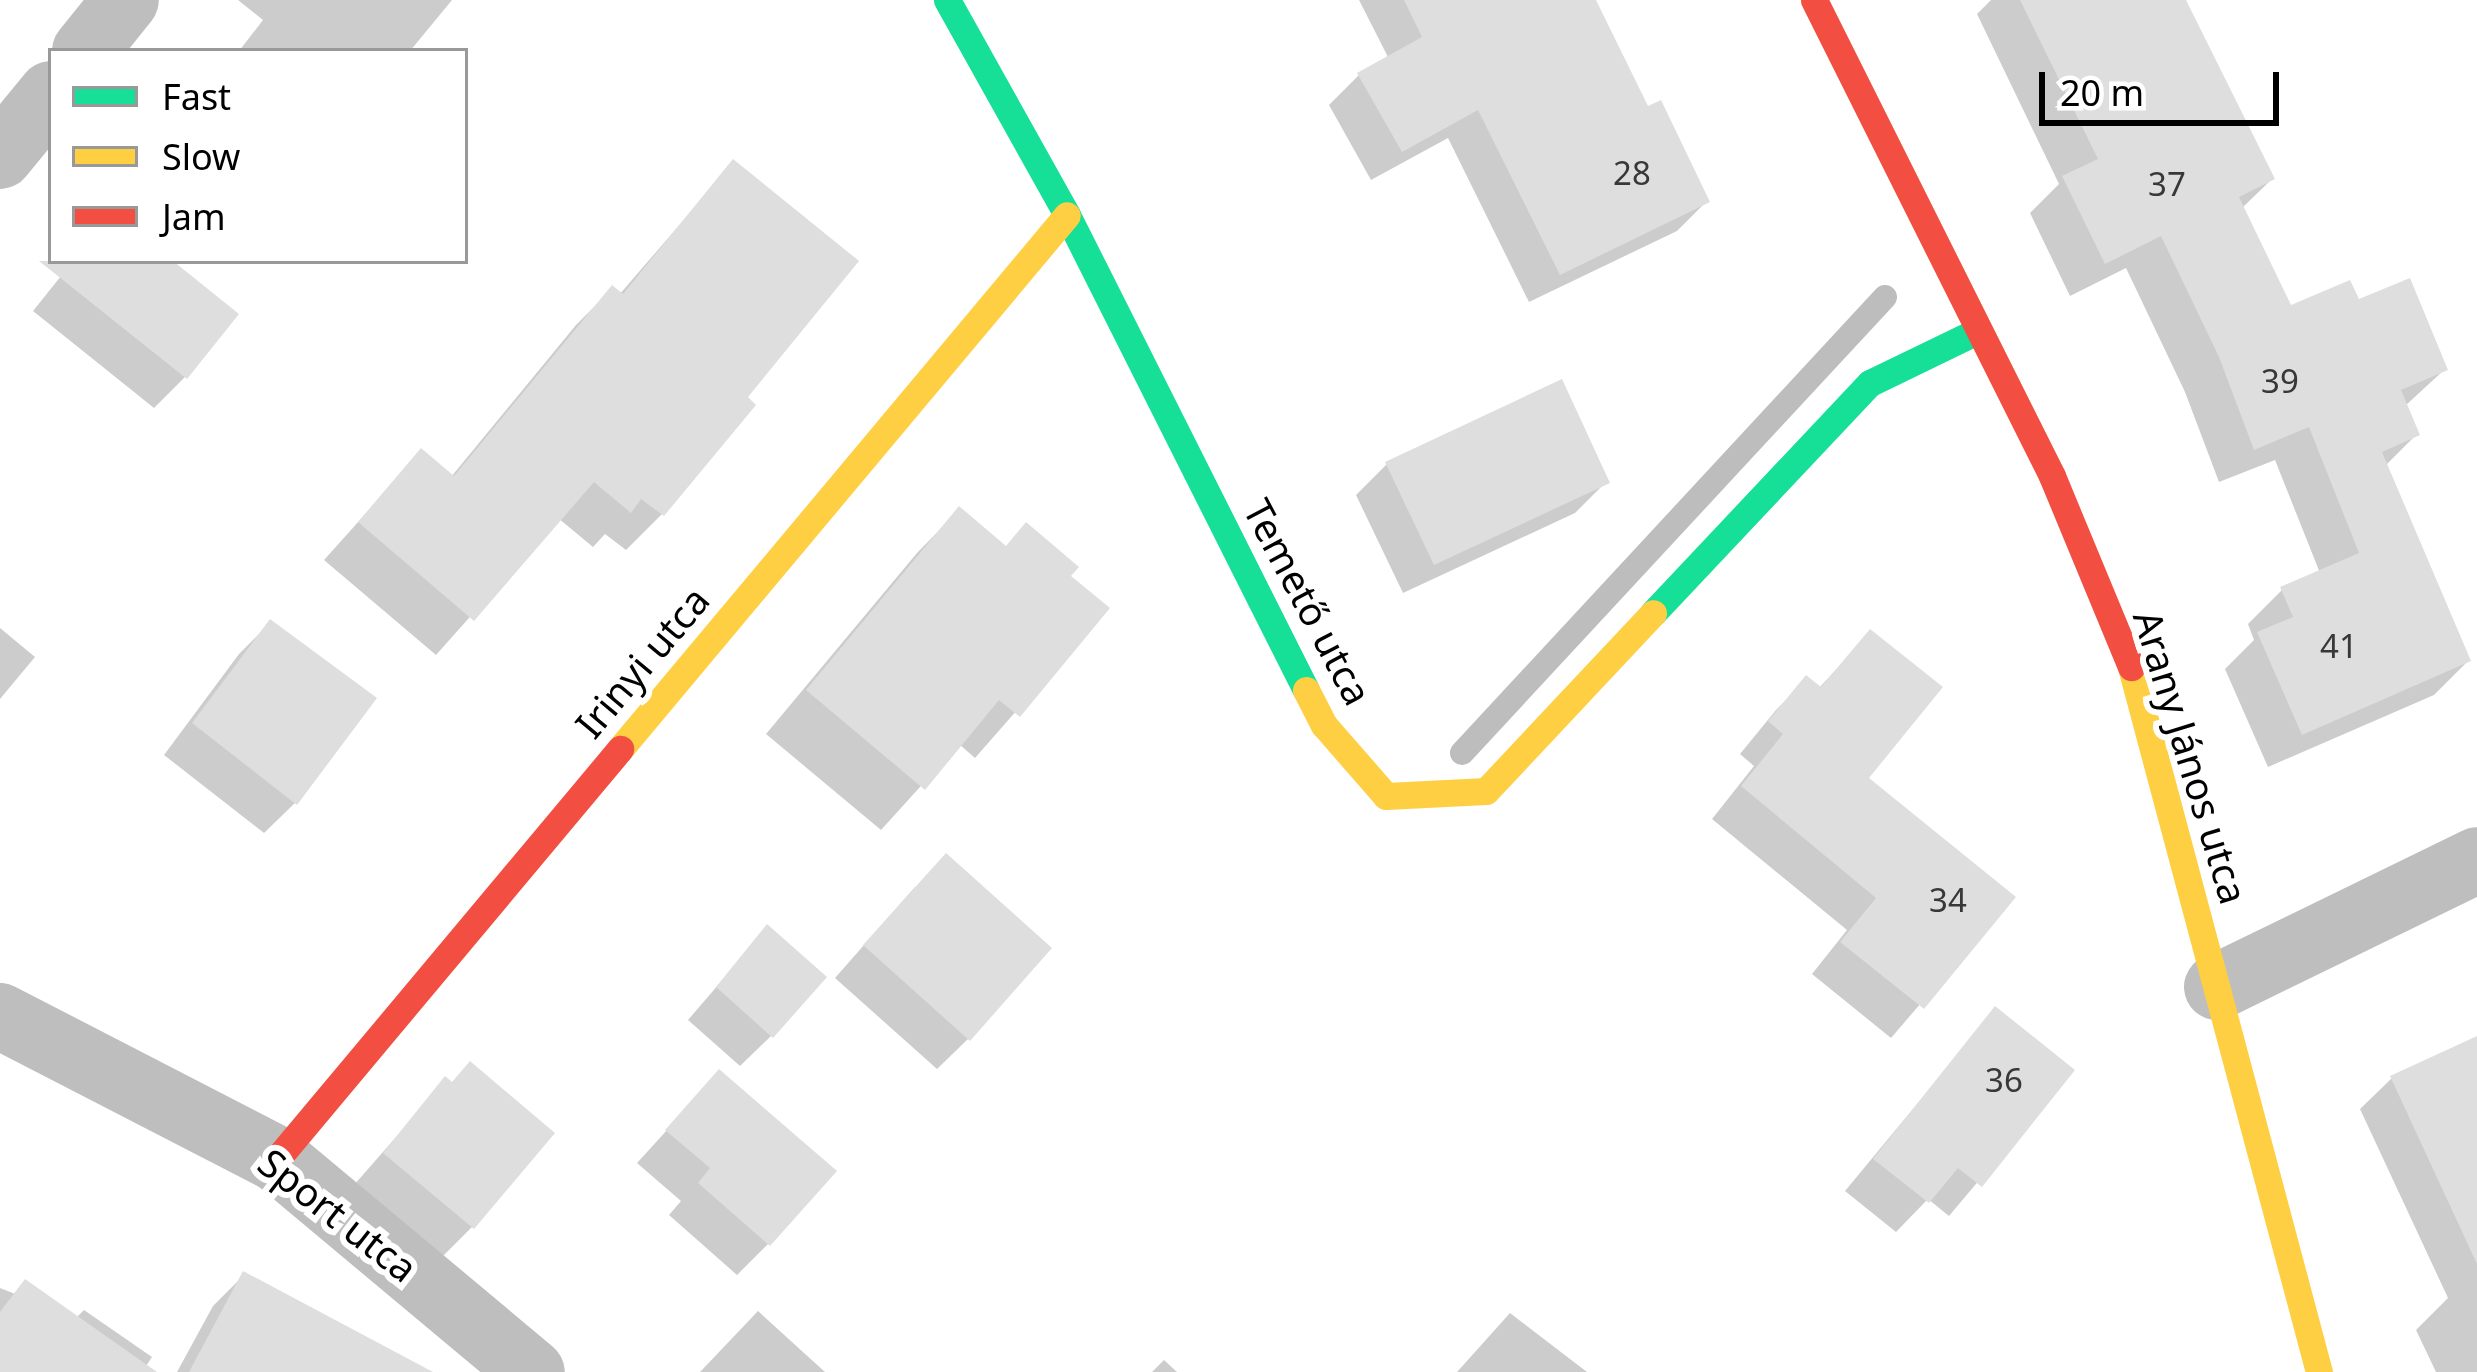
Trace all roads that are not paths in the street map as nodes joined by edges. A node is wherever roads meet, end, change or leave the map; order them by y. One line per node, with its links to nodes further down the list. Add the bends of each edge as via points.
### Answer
1 (126, 0): 4 (street)
2 (946, 0): 5 (street, Temető utca)
3 (1814, 0): 6 (street, Arany János utca)
4 (88, 48)
5 (1067, 215): 6 (street, Temető utca, via 1324,725 1386,796 1486,791 1870,382); 10 (street, Irinyi utca)
6 (1977, 331): 8 (street, Arany János utca, via 2052,476 2132,672)
7 (2477, 860): 8 (street)
8 (2217, 987): 12 (street, Arany János utca)
9 (0, 1016): 10 (street, Sport utca)
10 (277, 1160): 11 (street, Sport utca)
11 (532, 1372)
12 (2319, 1372)

